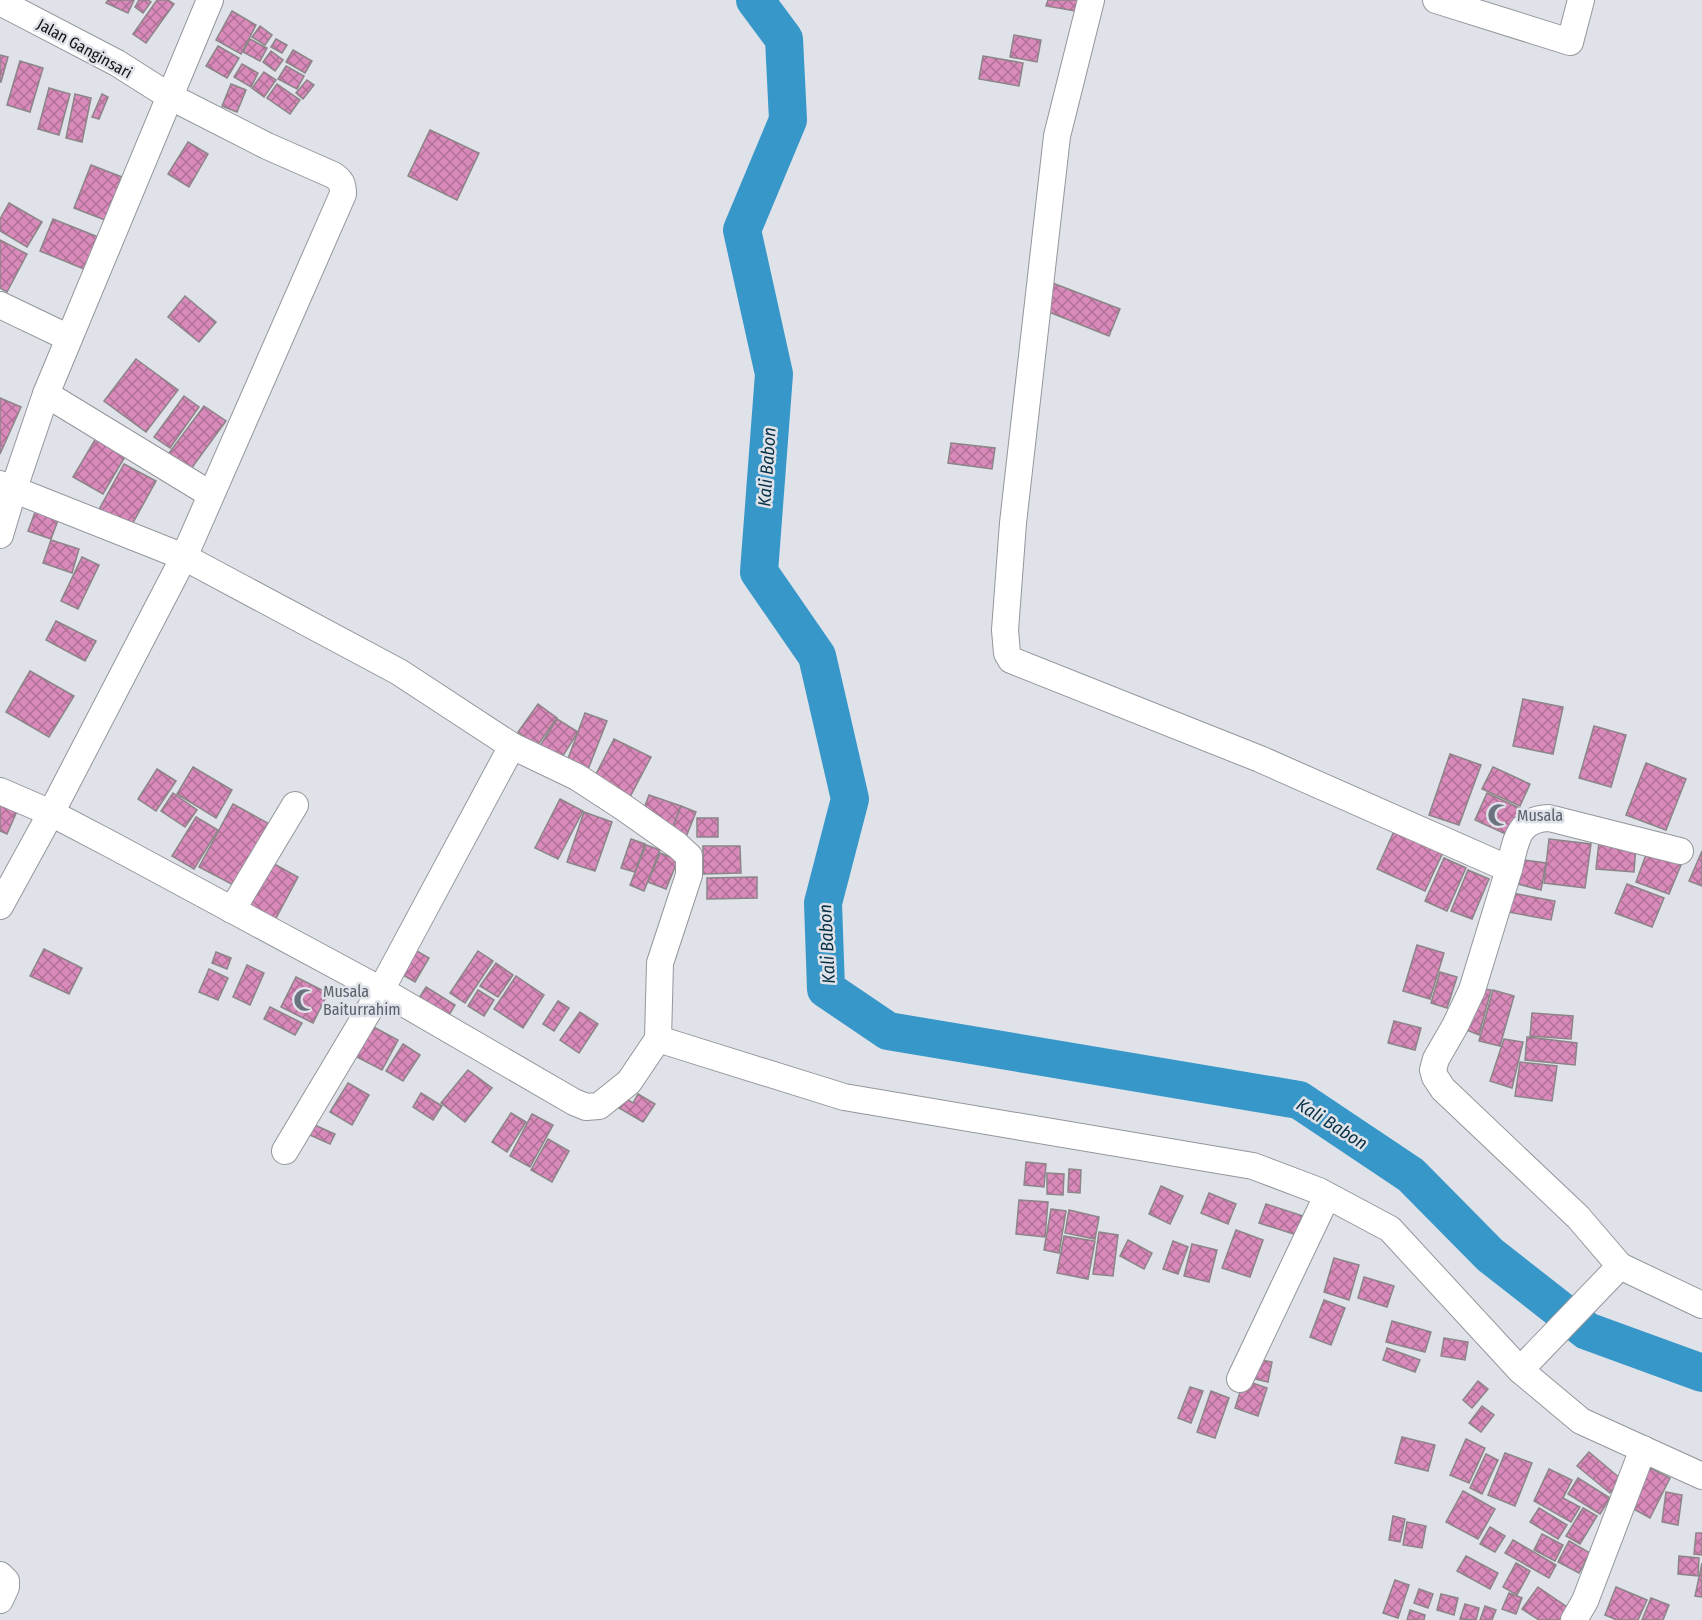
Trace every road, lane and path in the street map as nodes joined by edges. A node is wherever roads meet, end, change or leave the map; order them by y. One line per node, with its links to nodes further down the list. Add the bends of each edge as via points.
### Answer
1 (210, 0): 7 (street)
2 (1091, 0): 20 (street, via 1057,136 1013,522 1005,630 1007,654 1011,660 1260,759)
3 (1436, 0): 6 (street)
4 (1581, 0): 6 (street, via 1570,42)
5 (0, 2): 7 (street, Jalan Ganginsari, via 117,63)
6 (1474, 6)
7 (169, 96): 9 (street); 12 (street, Jalan Ganginsari, via 333,175 343,186 343,194)
8 (0, 305): 9 (street)
9 (69, 338): 10 (street)
10 (46, 394): 11 (street); 12 (street)
11 (7, 486): 13 (street); 14 (street)
12 (210, 494): 14 (street)
13 (0, 536)
14 (183, 557): 15 (street, via 399,672); 18 (street)
15 (512, 746): 23 (street); 24 (street, via 577,777 689,856 689,875 660,963)
16 (0, 791): 18 (street)
17 (295, 805): 22 (street)
18 (51, 813): 21 (street); 22 (street)
19 (1680, 851): 20 (street, via 1538,818 1520,830)
20 (1509, 869): 27 (street, via 1472,990 1433,1070 1443,1089 1578,1217)
21 (0, 906)
22 (232, 910): 23 (street)
23 (381, 990): 24 (street, via 586,1107 599,1106 628,1082); 25 (street)
24 (658, 1039): 26 (street, via 844,1097 1253,1166)
25 (285, 1151)
26 (1327, 1196): 29 (street, via 1390,1229); 30 (street)
27 (1615, 1272): 28 (street); 29 (street)
28 (1702, 1305)
29 (1527, 1363): 31 (street, via 1581,1421)
30 (1240, 1379)
31 (1643, 1449): 32 (street); 35 (street, via 1585,1601)
32 (1702, 1476)
33 (0, 1575): 34 (street, via 6,1581)
34 (0, 1600)
35 (1574, 1620)

